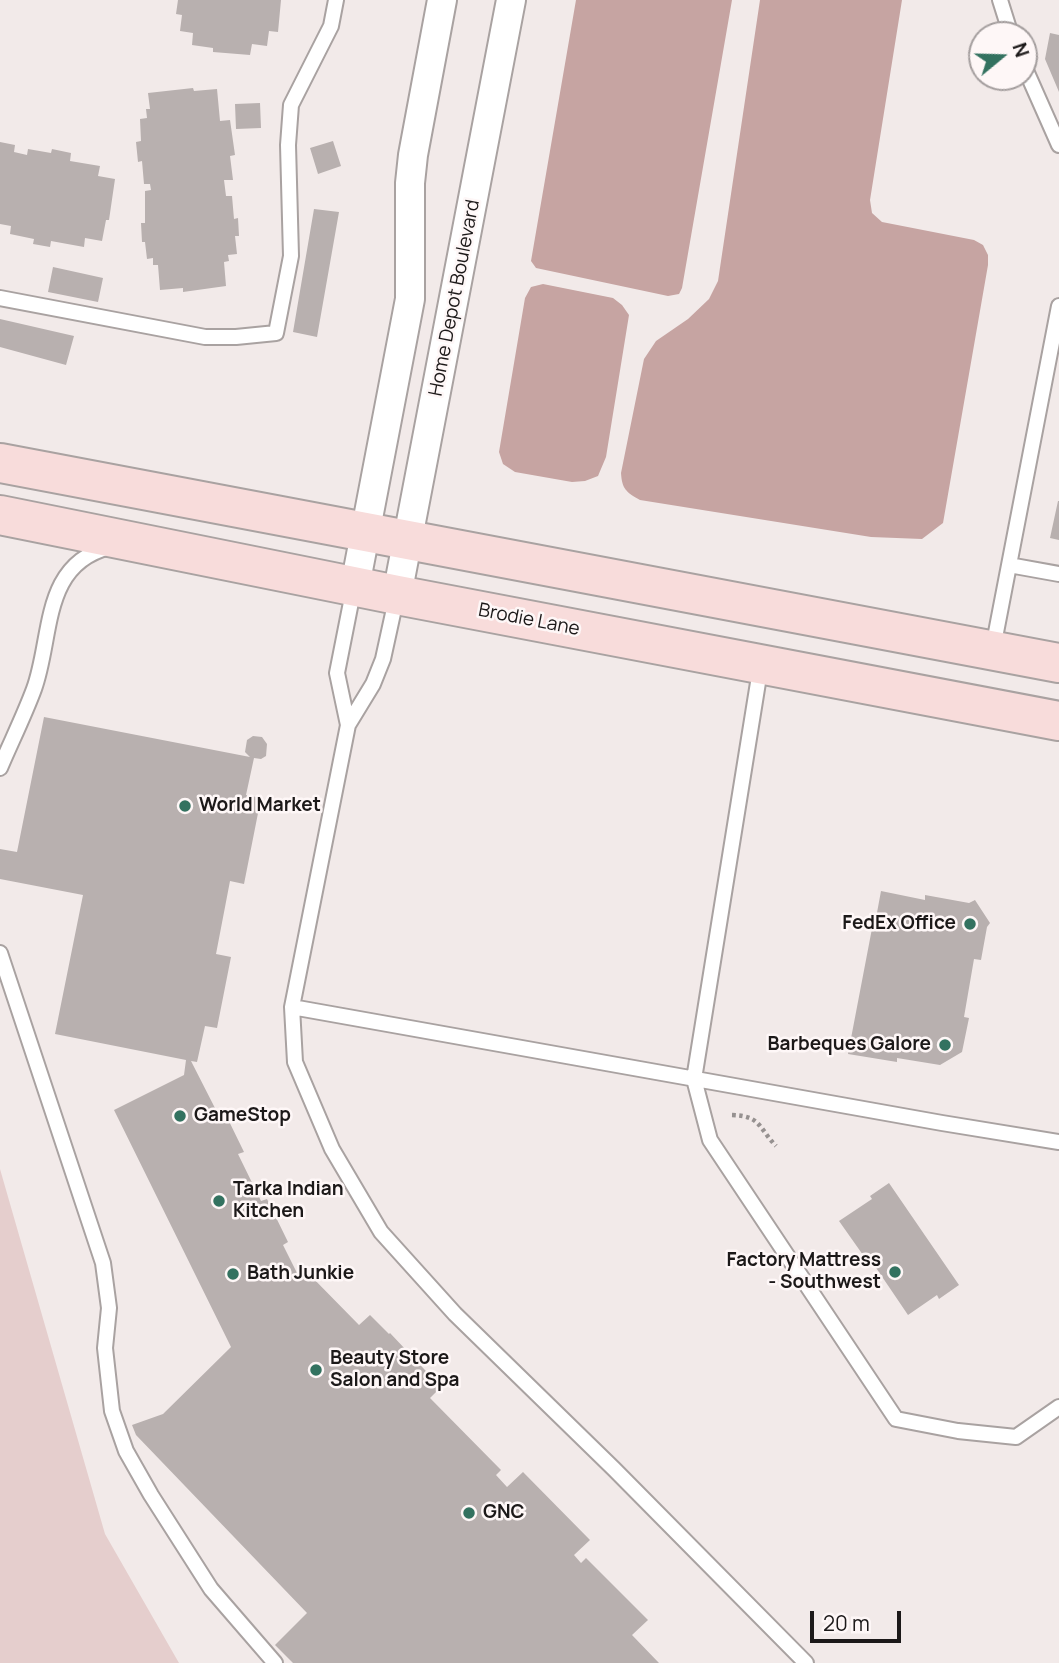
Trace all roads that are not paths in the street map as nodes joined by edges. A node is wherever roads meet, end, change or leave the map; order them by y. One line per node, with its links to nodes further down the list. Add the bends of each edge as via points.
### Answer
1 (336, 0): 8 (lane, via 331,26 291,105 291,256 276,332 205,337)
2 (442, 0): 12 (street, via 412,164 410,299)
3 (511, 0): 13 (street, Home Depot Boulevard)
4 (1000, 0): 5 (lane)
5 (1007, 21)
6 (1035, 91): 7 (lane)
7 (1059, 145)
8 (0, 298)
9 (1059, 306): 15 (lane)
10 (0, 463): 12 (main road)
11 (0, 515): 14 (main road, Brodie Lane)
12 (366, 531): 13 (main road); 17 (street)
13 (408, 539): 18 (street, Home Depot Boulevard); 19 (main road)
14 (136, 541): 17 (main road, Brodie Lane); 24 (lane, via 90,555 63,580 50,612 35,687)
15 (1009, 565): 16 (lane); 19 (lane)
16 (1059, 574)
17 (355, 586): 18 (main road, Brodie Lane); 23 (lane, via 337,673)
18 (397, 595): 21 (main road, Brodie Lane); 23 (lane, via 383,659)
19 (993, 650): 20 (main road)
20 (1059, 663)
21 (761, 664): 22 (main road, Brodie Lane); 27 (lane)
22 (1059, 721)
23 (348, 726): 26 (lane)
24 (0, 768)
25 (0, 953): 30 (lane, via 103,1263 112,1411 126,1451 211,1589)
26 (292, 1007): 27 (lane); 31 (lane, via 295,1062 332,1149 382,1232 455,1314)
27 (694, 1079): 28 (lane); 29 (lane, via 710,1140 896,1419 1016,1437)
28 (1059, 1142)
29 (1059, 1407)
30 (275, 1663)
31 (806, 1663)

